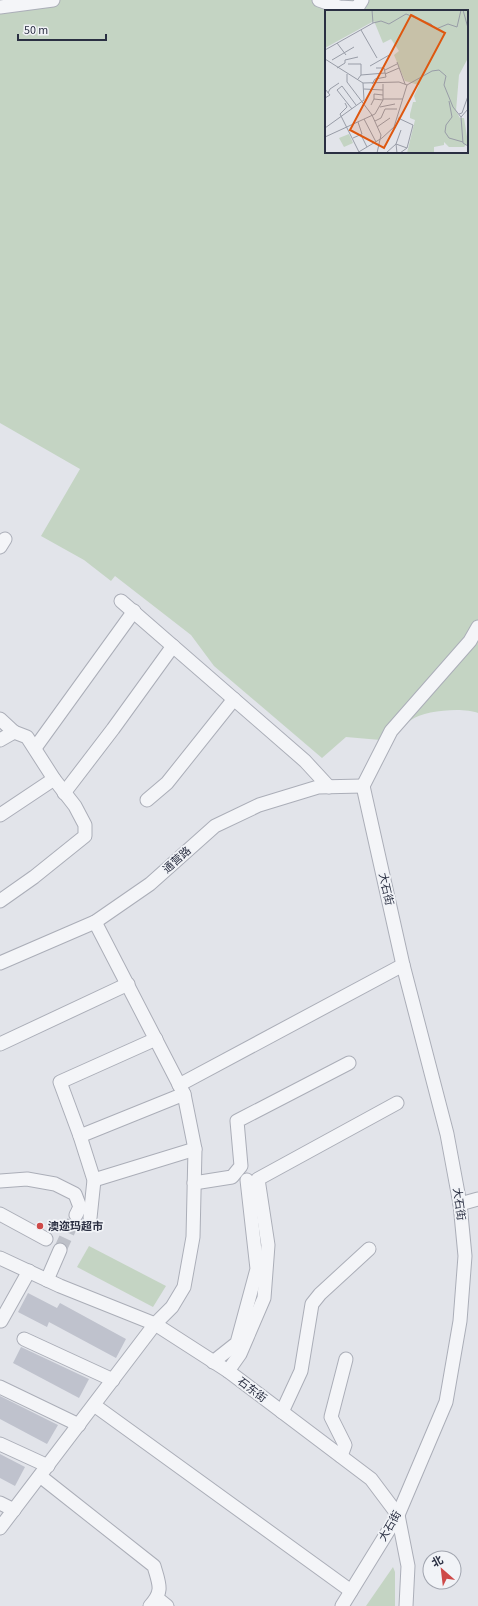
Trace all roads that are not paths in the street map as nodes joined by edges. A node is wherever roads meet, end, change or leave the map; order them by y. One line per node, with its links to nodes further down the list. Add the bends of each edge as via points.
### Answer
1 (53, 0): 4 (street)
2 (319, 0): 3 (street, via 338,7 357,8)
3 (362, 0)
4 (0, 6)
5 (121, 601): 6 (street)
6 (134, 612): 8 (street); 13 (street)
7 (478, 627): 15 (street, via 470,642 391,731)
8 (173, 646): 9 (street); 17 (street, via 114,730)
9 (234, 699): 16 (street, via 305,761); 18 (street, via 167,783)
10 (0, 719): 11 (street)
11 (14, 732): 12 (street); 13 (street, via 27,737)
12 (0, 740)
13 (35, 748): 14 (street)
14 (54, 779): 17 (street); 19 (street)
15 (363, 786): 16 (street, 通营路); 23 (street, 大石街)
16 (329, 787): 21 (street, 通营路, via 318,787 259,805 215,826 150,884)
17 (64, 793): 20 (street, via 75,806 85,825 85,836)
18 (147, 800)
19 (0, 815)
20 (0, 901)
21 (95, 922): 22 (street, 通营路); 24 (street)
22 (0, 963)
23 (403, 966): 28 (street); 37 (street, 大石街, via 448,1134)
24 (128, 984): 25 (street); 26 (street)
25 (156, 1039): 28 (street); 30 (street, via 60,1082)
26 (0, 1044)
27 (349, 1063): 35 (street, via 237,1121 241,1166 232,1177)
28 (182, 1089): 30 (street); 31 (street)
29 (397, 1103): 52 (street, via 258,1179 268,1245 264,1298 240,1354)
30 (80, 1136): 32 (street)
31 (195, 1149): 32 (street); 35 (street)
32 (94, 1180): 40 (street)
33 (247, 1180): 51 (street, via 257,1269 237,1343)
34 (0, 1181): 39 (street, via 27,1179 55,1184 75,1194 80,1207)
35 (194, 1183): 48 (street, via 194,1238 184,1287 172,1307)
36 (478, 1199): 37 (street)
37 (460, 1204): 64 (street, 大石街, via 465,1256 460,1321 446,1402)
38 (0, 1214): 41 (street)
39 (76, 1215)
40 (90, 1218)
41 (46, 1239)
42 (369, 1249): 56 (street, via 312,1304 301,1372)
43 (60, 1250): 46 (street)
44 (0, 1258): 45 (street, 石东街)
45 (29, 1271): 46 (street, 石东街); 47 (street)
46 (47, 1280): 48 (street, 石东街)
47 (1, 1321)
48 (155, 1324): 51 (street, 石东街); 53 (street)
49 (24, 1339): 53 (street)
50 (346, 1359): 59 (street, via 331,1417 345,1445)
51 (213, 1362): 52 (street, 石东街)
52 (228, 1371): 56 (street, 石东街)
53 (113, 1380): 55 (street)
54 (0, 1387): 57 (street)
55 (94, 1405): 57 (street); 66 (street)
56 (282, 1412): 59 (street, 石东街)
57 (79, 1425): 60 (street)
58 (0, 1444): 60 (street)
59 (341, 1456): 64 (street, 石东街, via 371,1479)
60 (48, 1466): 61 (street)
61 (40, 1476): 63 (street); 67 (street, via 154,1566 160,1588)
62 (0, 1503): 63 (street)
63 (14, 1510): 65 (street)
64 (398, 1515): 66 (street, 大石街); 69 (street, 石东街, via 408,1566)
65 (0, 1528)
66 (351, 1591): 68 (street, 大石街)
67 (158, 1603)
68 (342, 1606)
69 (406, 1606)

